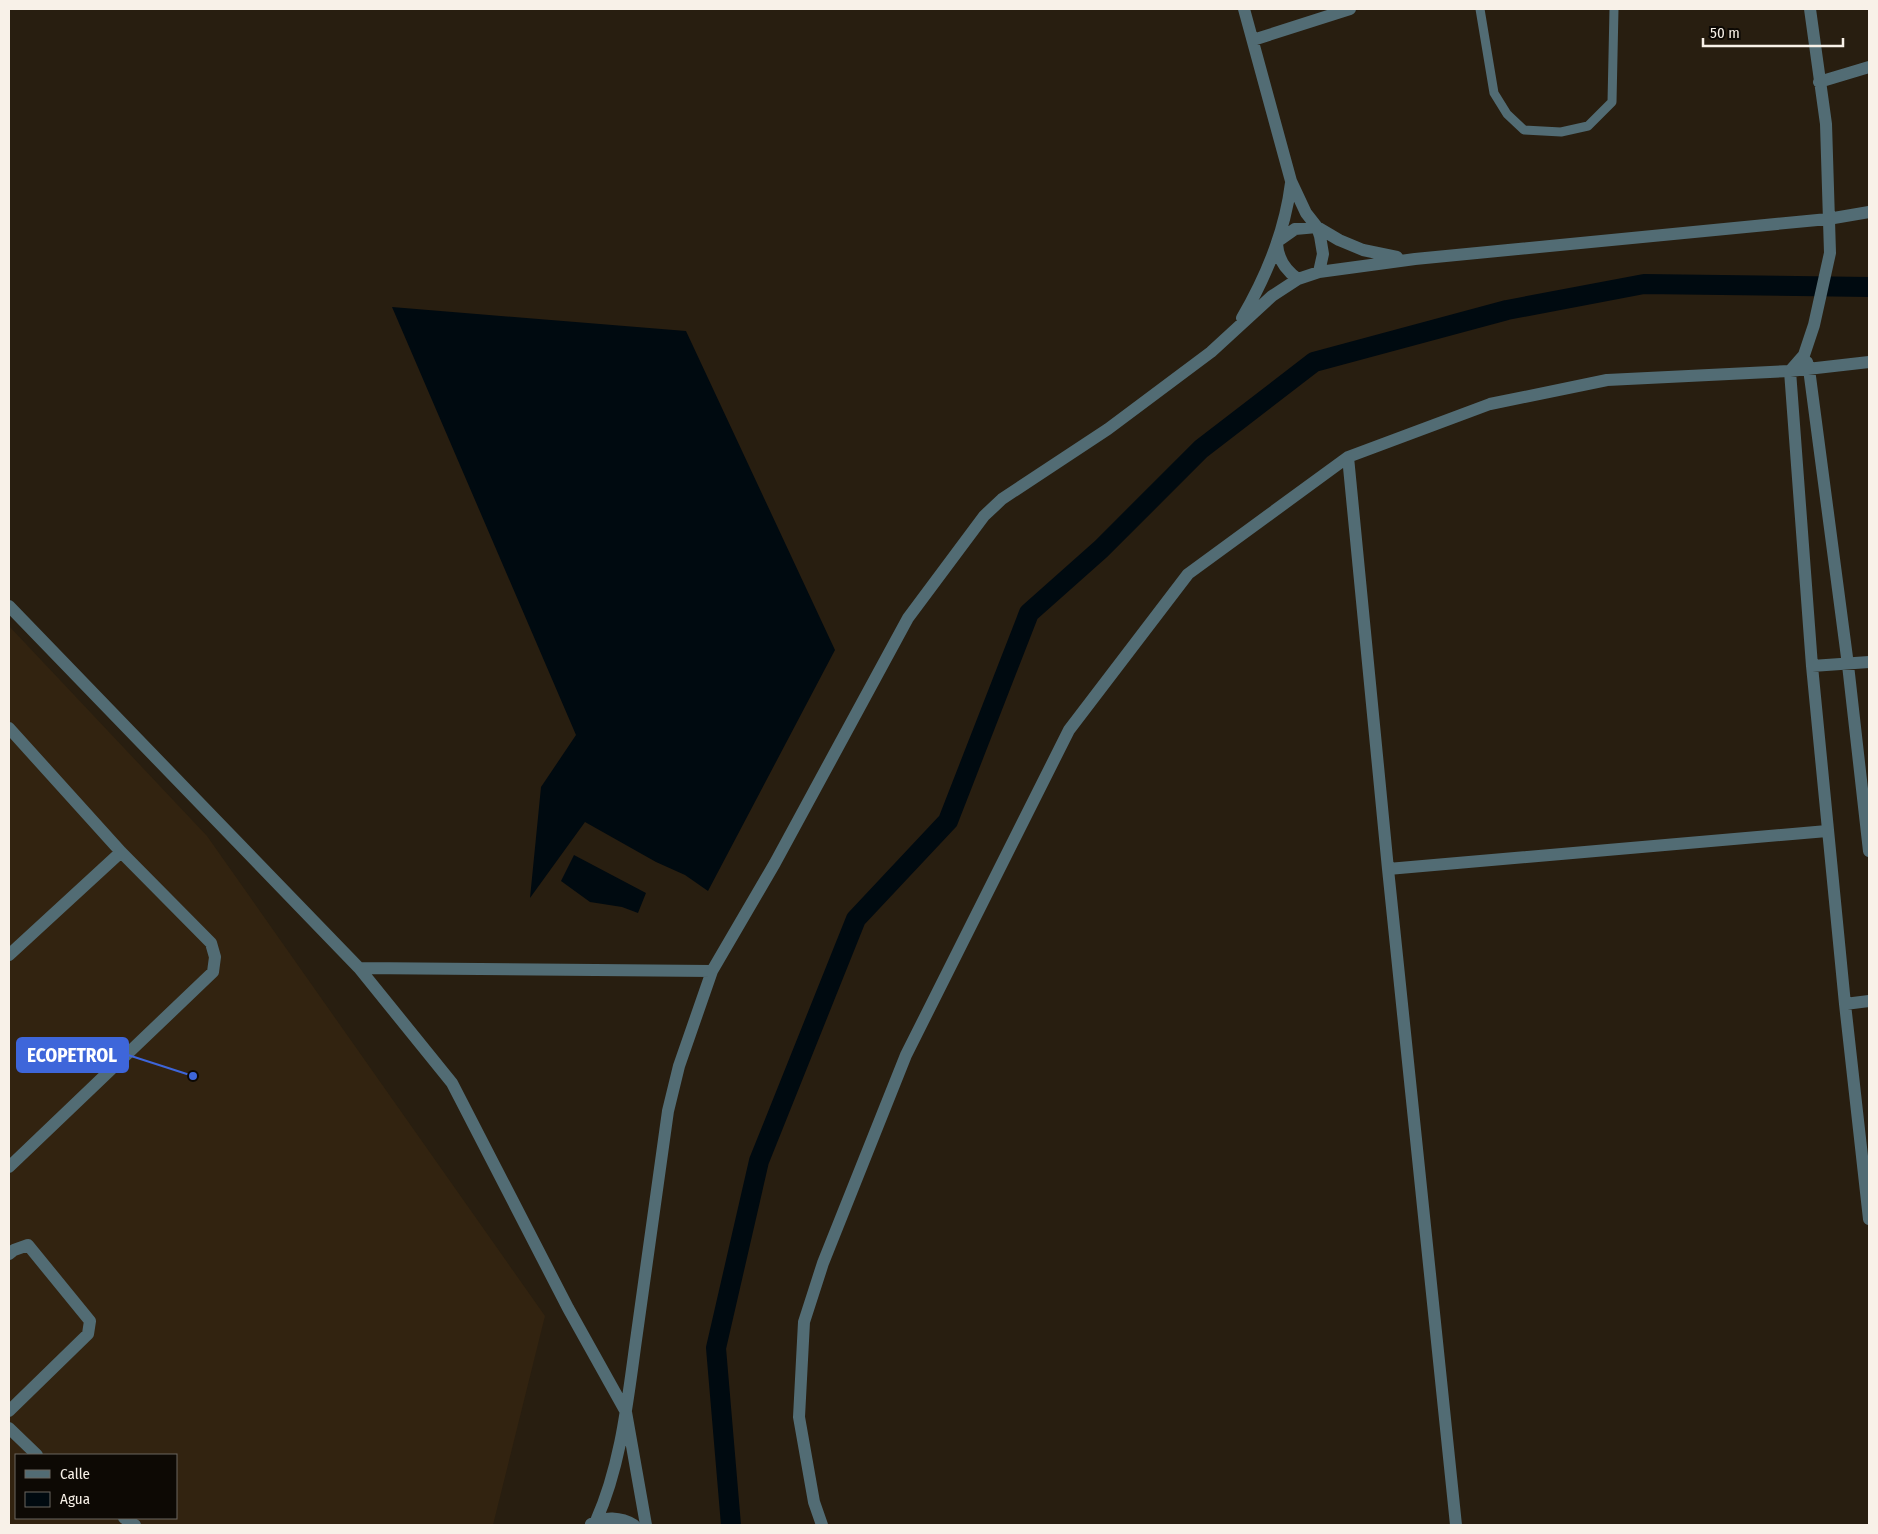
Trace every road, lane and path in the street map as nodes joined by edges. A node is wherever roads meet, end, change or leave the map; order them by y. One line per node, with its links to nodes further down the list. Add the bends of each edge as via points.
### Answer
1 (1244, 9): 6 (street)
2 (1350, 9): 6 (street)
3 (1480, 9): 4 (lane, via 1494,93 1507,114 1524,130 1561,132 1588,126 1612,102)
4 (1614, 9)
5 (1810, 9): 8 (street)
6 (1253, 40): 9 (street)
7 (1869, 67): 8 (street)
8 (1819, 82): 11 (street, via 1826,124)
9 (1292, 181): 12 (street, via 1306,213); 13 (street)
10 (1869, 212): 11 (street)
11 (1828, 219): 14 (street); 18 (street, via 1830,253)
12 (1317, 227): 13 (street, via 1295,229); 14 (street, via 1363,250); 15 (street, via 1322,245)
13 (1277, 241): 16 (street, via 1280,259 1290,274); 17 (street, via 1255,294)
14 (1415, 259): 15 (street)
15 (1320, 272): 16 (street)
16 (1298, 279): 17 (street, via 1272,296)
17 (1235, 329): 34 (street, via 1211,352 1108,429 1002,499 984,516 908,618 775,863)
18 (1804, 355): 20 (street); 21 (street)
19 (1869, 362): 20 (street)
20 (1810, 369): 21 (street); 25 (street)
21 (1790, 371): 22 (street, via 1607,380 1490,404); 26 (street)
22 (1348, 457): 31 (street); 47 (street, via 1188,574 1068,730 906,1054 823,1263 804,1322 799,1417 814,1502)
23 (9, 606): 33 (street)
24 (1869, 662): 25 (street)
25 (1848, 665): 26 (street); 29 (street)
26 (1812, 666): 28 (street)
27 (10, 730): 30 (street)
28 (1827, 831): 31 (street); 36 (street)
29 (1869, 851)
30 (121, 852): 32 (street); 37 (street, via 211,943 215,957 213,972)
31 (1388, 869): 48 (street)
32 (9, 955)
33 (359, 968): 34 (street); 41 (street, via 452,1083 568,1308)
34 (712, 971): 41 (street, via 679,1066 668,1111)
35 (1869, 1001): 36 (street)
36 (1845, 1004): 38 (street)
37 (9, 1167)
38 (1869, 1219)
39 (9, 1254): 40 (street, via 28,1246 90,1320 88,1334)
40 (9, 1411)
41 (626, 1412): 44 (street, via 604,1502); 46 (street)
42 (9, 1428): 43 (street)
43 (36, 1454)
44 (592, 1523): 45 (street, via 611,1518)
45 (634, 1525)
46 (646, 1525)
47 (822, 1525)
48 (1456, 1525)

